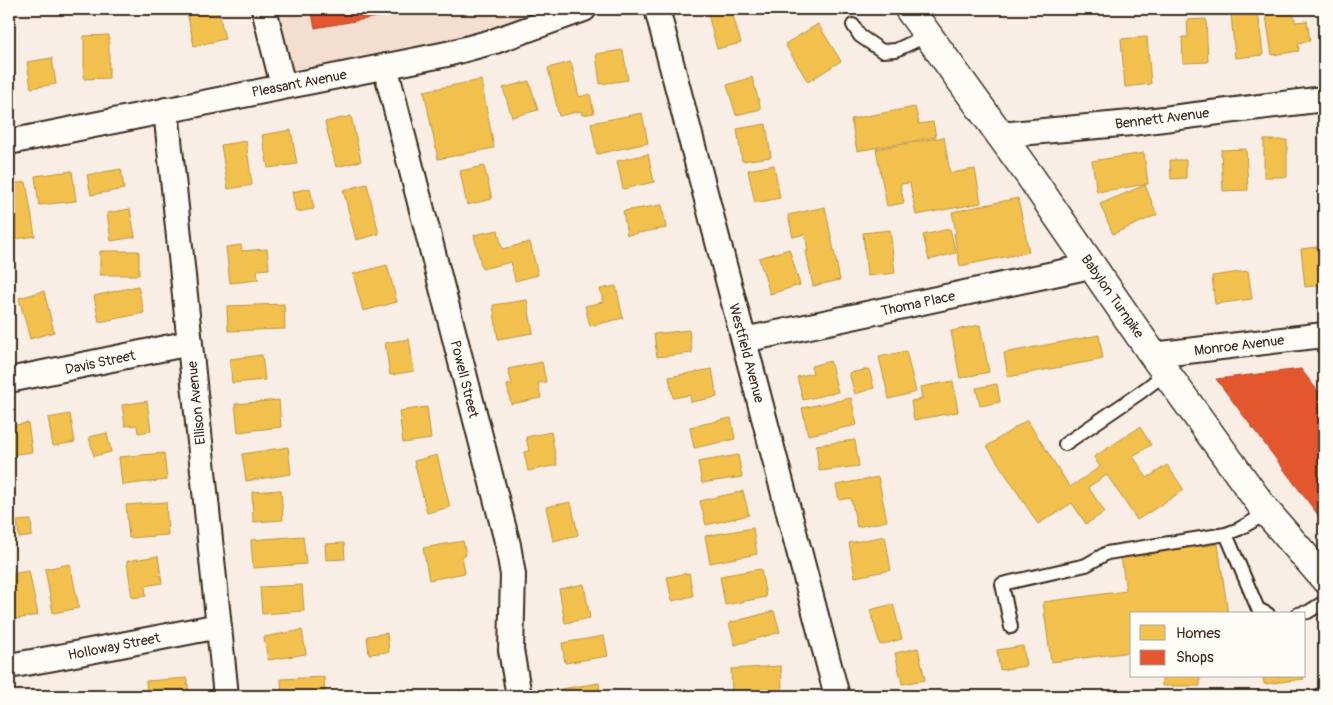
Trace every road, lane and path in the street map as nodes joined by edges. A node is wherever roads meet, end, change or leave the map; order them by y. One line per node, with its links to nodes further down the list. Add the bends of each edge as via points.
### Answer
1 (264, 9): 8 (street)
2 (584, 9): 7 (street, Pleasant Avenue, via 496,41)
3 (657, 9): 15 (street, Westfield Avenue)
4 (909, 9): 6 (main road, Babylon Turnpike)
5 (853, 25): 6 (lane, via 860,36 882,51 896,50)
6 (928, 36): 11 (main road, Babylon Turnpike)
7 (385, 66): 8 (street, Pleasant Avenue); 31 (street, Powell Street, via 508,545 513,575 511,650)
8 (283, 86): 10 (street, Pleasant Avenue)
9 (1324, 99): 11 (street, Bennett Avenue, via 1131,123)
10 (166, 110): 12 (street, Pleasant Avenue); 16 (street, Ellison Avenue)
11 (999, 134): 13 (main road, Babylon Turnpike)
12 (9, 142)
13 (1091, 266): 15 (street, Thoma Place); 17 (main road, Babylon Turnpike)
14 (1324, 335): 17 (street, Monroe Avenue)
15 (744, 340): 32 (street, Westfield Avenue)
16 (190, 343): 18 (street, Davis Street); 26 (street, Ellison Avenue)
17 (1160, 364): 19 (lane, via 1141,392); 20 (main road, Babylon Turnpike)
18 (9, 380)
19 (1065, 444)
20 (1267, 512): 21 (lane); 22 (main road, Babylon Turnpike)
21 (1226, 534): 24 (lane, via 1258,608); 27 (lane, via 1107,553 1086,565 1002,584)
22 (1322, 573)
23 (1324, 602): 25 (lane)
24 (1265, 612)
25 (1306, 612)
26 (219, 626): 28 (street, Holloway Street); 30 (street, Ellison Avenue)
27 (1011, 627)
28 (9, 666)
29 (1324, 695): 33 (lane)
30 (226, 696)
31 (519, 696)
32 (837, 696)
33 (1317, 696)

